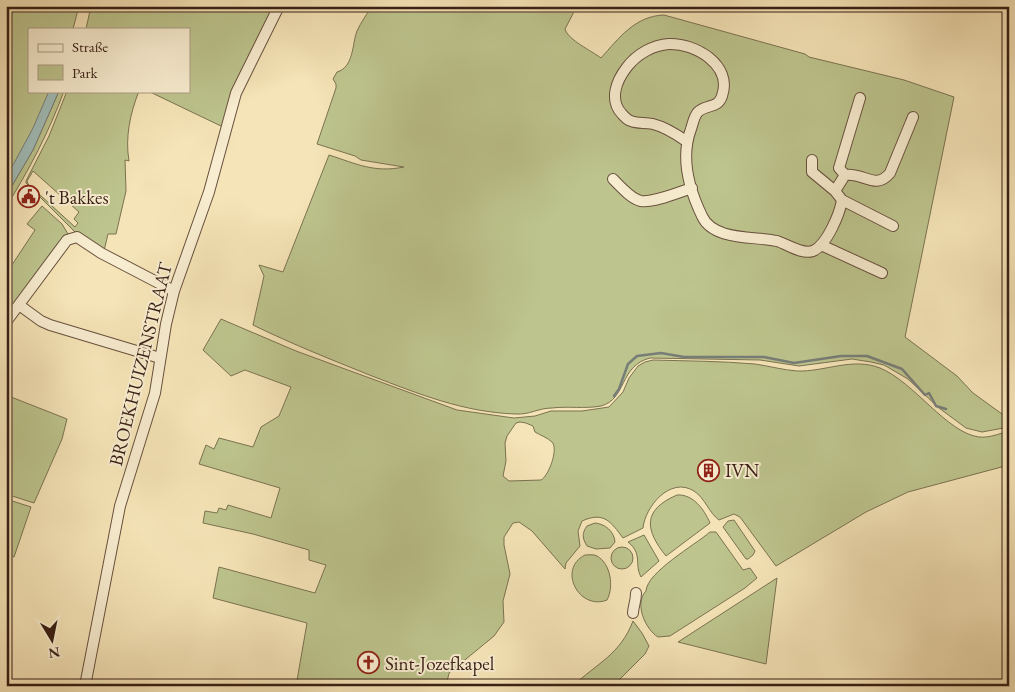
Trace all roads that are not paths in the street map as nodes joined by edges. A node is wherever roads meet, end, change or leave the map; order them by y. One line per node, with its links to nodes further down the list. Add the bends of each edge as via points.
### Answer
1 (279, 6): 14 (street, BROEKHUIZENSTRAAT, via 240,84 209,192)
2 (860, 98): 6 (street, via 839,168)
3 (912, 117): 6 (street, via 890,174 884,180 877,182)
4 (686, 141): 4 (street, via 661,126 628,120 616,106 617,83 624,70 642,53 654,47 681,44 694,48 706,55 721,72 722,97 713,106 699,110); 8 (street, via 686,163)
5 (812, 160): 9 (street, via 812,172)
6 (845, 175): 9 (street)
7 (613, 179): 8 (street, via 640,201)
8 (692, 188): 12 (street, via 702,218 712,228 728,234 776,241 802,251 812,251)
9 (835, 191): 10 (street)
10 (842, 200): 11 (street); 12 (street)
11 (893, 226)
12 (821, 245): 13 (street)
13 (882, 274)
14 (174, 290): 15 (street, via 74,236 67,240); 17 (street, BROEKHUIZENSTRAAT)
15 (19, 305): 16 (street); 17 (street, via 50,325)
16 (6, 322)
17 (160, 358): 20 (street, BROEKHUIZENSTRAAT, via 155,393 120,506)
18 (636, 593): 19 (street)
19 (632, 613)
20 (85, 686)

